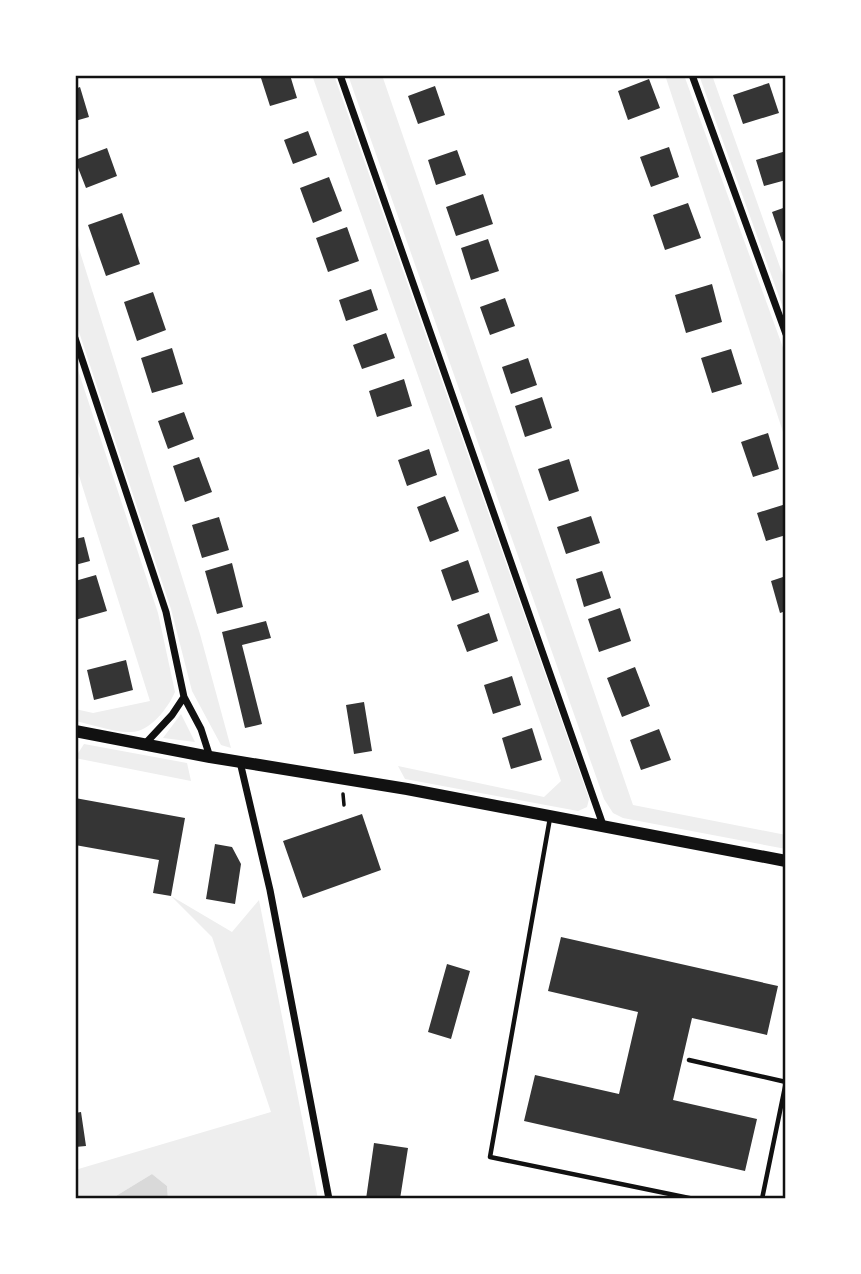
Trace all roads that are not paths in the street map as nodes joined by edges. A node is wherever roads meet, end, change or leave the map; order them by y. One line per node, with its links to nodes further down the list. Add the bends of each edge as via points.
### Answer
1 (340, 75): 11 (street)
2 (692, 75): 3 (street)
3 (786, 334)
4 (75, 338): 5 (street, via 166,612)
5 (184, 697): 7 (street); 8 (street)
6 (75, 731): 7 (main road)
7 (144, 745): 8 (main road)
8 (210, 757): 9 (main road)
9 (240, 762): 10 (main road); 14 (street, via 270,890)
10 (551, 817): 11 (main road); 15 (lane, via 490,1157)
11 (603, 825): 12 (main road)
12 (786, 861)
13 (689, 1060): 16 (lane, via 786,1082)
14 (329, 1199)
15 (694, 1199)
16 (762, 1199)

